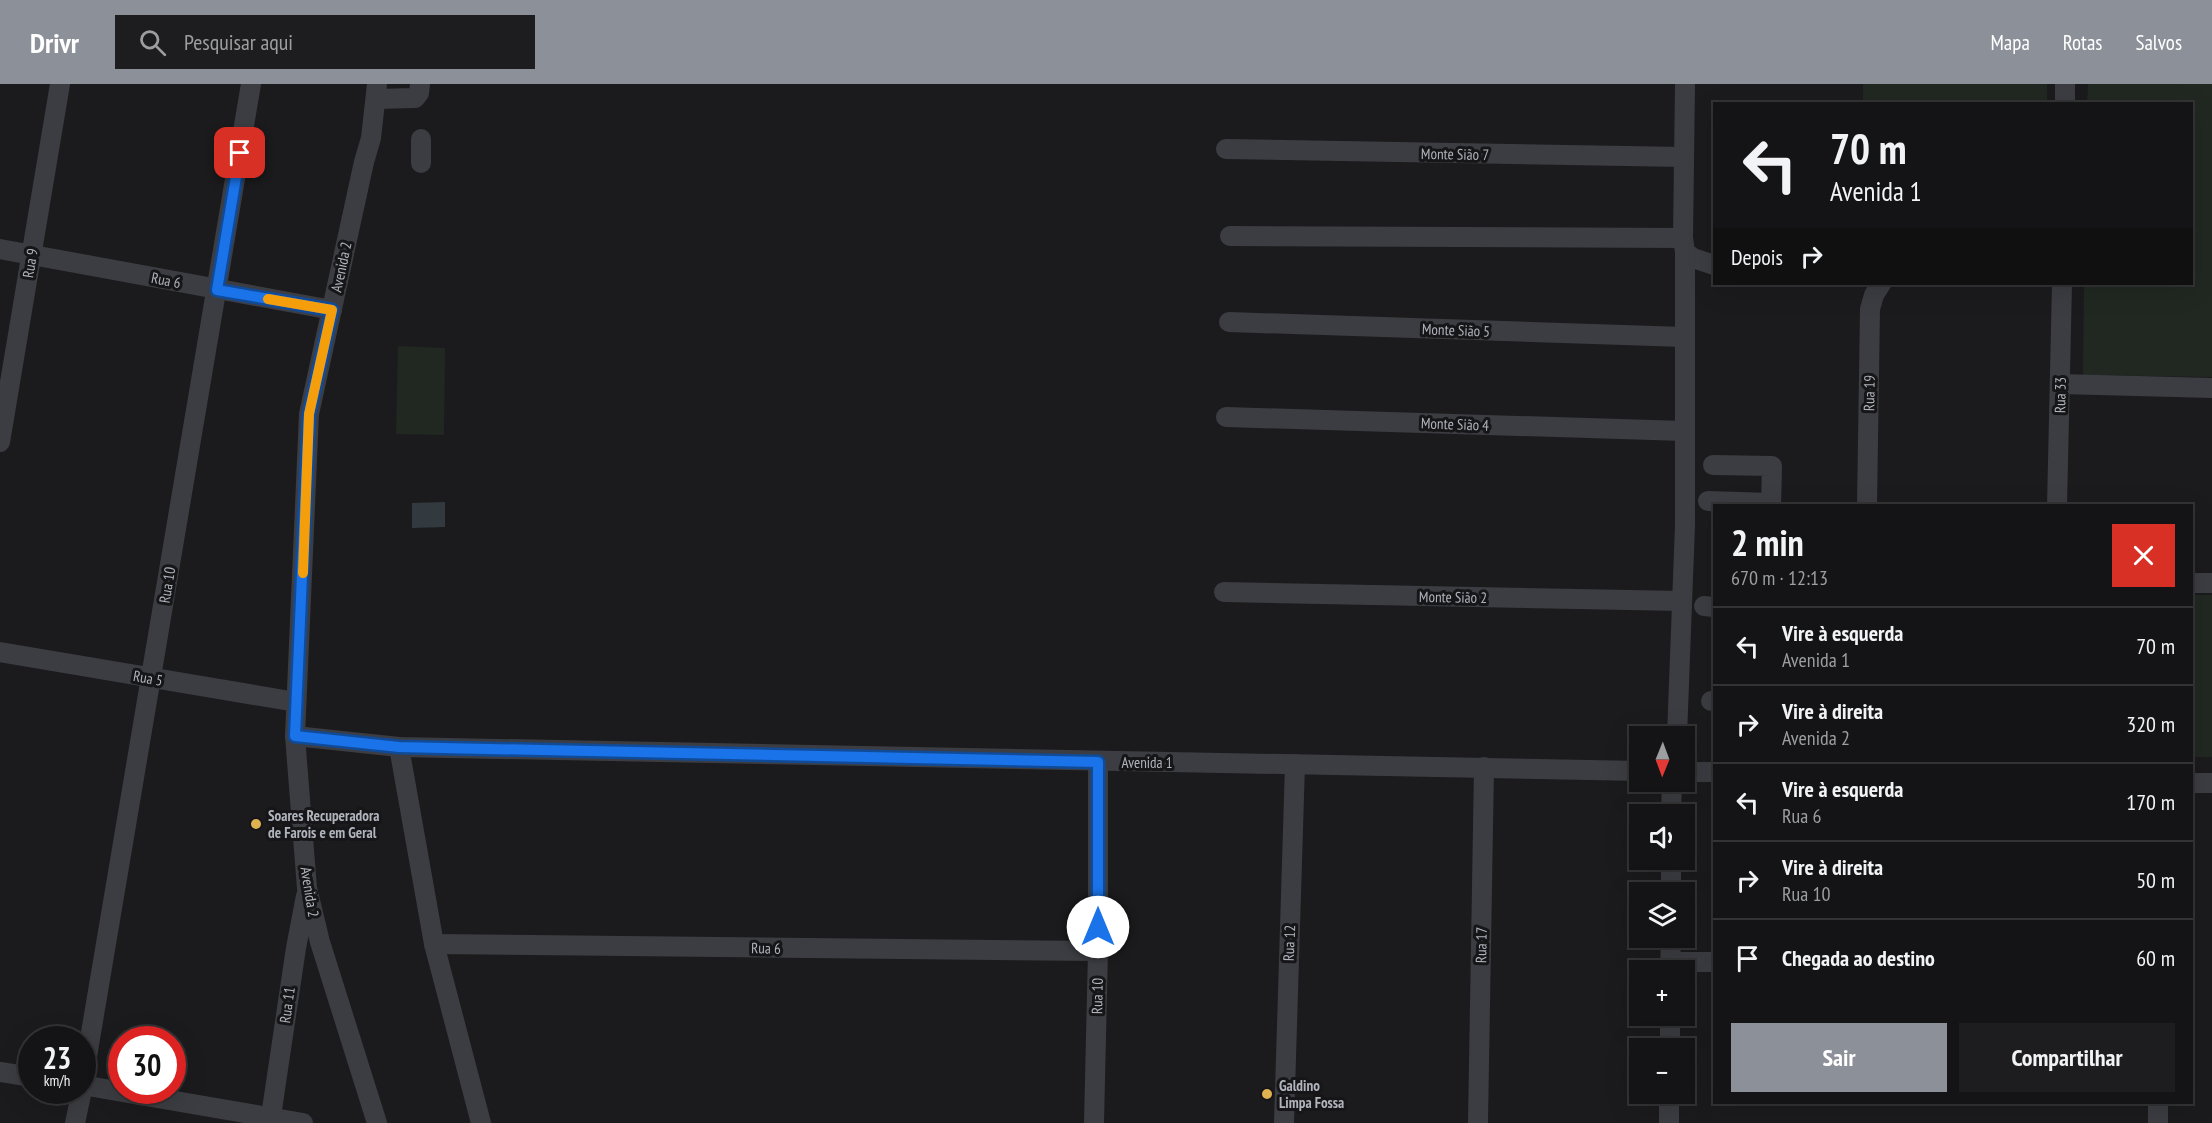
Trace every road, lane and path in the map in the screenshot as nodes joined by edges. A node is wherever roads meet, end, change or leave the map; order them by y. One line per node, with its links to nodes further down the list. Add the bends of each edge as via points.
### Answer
1 (60, 84): 15 (street, Rua 9)
2 (251, 84): 19 (street, Rua 10)
3 (420, 84): 6 (street, via 415,98)
4 (1684, 84): 10 (street)
5 (2065, 84): 7 (street)
6 (377, 92): 20 (street, Avenida 2, via 371,138)
7 (2065, 102)
8 (421, 140): 11 (street)
9 (1226, 149): 10 (street, Monte Sião 7)
10 (1684, 157): 13 (street)
11 (421, 163)
12 (1230, 236): 13 (street)
13 (1684, 245): 16 (street, via 1693,258); 22 (street)
14 (0, 249): 15 (street, Rua 6)
15 (31, 255): 19 (street, Rua 6); 27 (street, Rua 9)
16 (1713, 265)
17 (1880, 285): 31 (street, Rua 19, via 1870,309)
18 (2062, 285): 23 (street, Rua 33)
19 (217, 290): 20 (street, Rua 6); 38 (street, Rua 10)
20 (332, 310): 39 (street, Avenida 2, via 309,414)
21 (1229, 322): 22 (street, Monte Sião 5)
22 (1684, 337): 26 (street)
23 (2060, 384): 24 (street); 32 (street, Rua 33)
24 (2212, 388)
25 (1226, 417): 26 (street, Monte Sião 4)
26 (1684, 431): 36 (street)
27 (0, 442)
28 (1713, 465): 30 (street, via 1772,466)
29 (1708, 501): 30 (street)
30 (1771, 504)
31 (1867, 504)
32 (2057, 504)
33 (2193, 583): 34 (street)
34 (2212, 583)
35 (1224, 592): 36 (street, Monte Sião 2)
36 (1682, 602): 40 (street)
37 (0, 652): 38 (street, Rua 5)
38 (152, 679): 39 (street, Rua 5); 56 (street, Rua 10)
39 (296, 702): 41 (street, Avenida 2)
40 (1677, 726)
41 (295, 736): 42 (street, Avenida 1); 51 (street, Avenida 2)
42 (399, 747): 43 (street, Avenida 1); 52 (street)
43 (1098, 762): 44 (street, Avenida 1); 53 (street, Rua 10)
44 (1295, 764): 45 (street, Avenida 1); 69 (street, Rua 12)
45 (1484, 767): 46 (street, Avenida 1); 70 (street, Rua 17)
46 (1629, 771)
47 (1695, 772): 48 (street)
48 (1713, 772)
49 (2193, 783): 50 (street)
50 (2212, 783)
51 (307, 888): 63 (street, Rua 11); 66 (street, Avenida 2)
52 (434, 944): 53 (street, Rua 6); 67 (street)
53 (1098, 951): 68 (street, Rua 10)
54 (1713, 962): 55 (street)
55 (1695, 964)
56 (93, 1026)
57 (0, 1072): 58 (street)
58 (18, 1075)
59 (96, 1087): 63 (street)
60 (78, 1104): 64 (street)
61 (1670, 1104): 71 (street)
62 (2158, 1104): 72 (street)
63 (271, 1120): 65 (street)
64 (75, 1123)
65 (303, 1123)
66 (377, 1123)
67 (481, 1123)
68 (1094, 1123)
69 (1284, 1123)
70 (1478, 1123)
71 (1669, 1123)
72 (2158, 1123)

